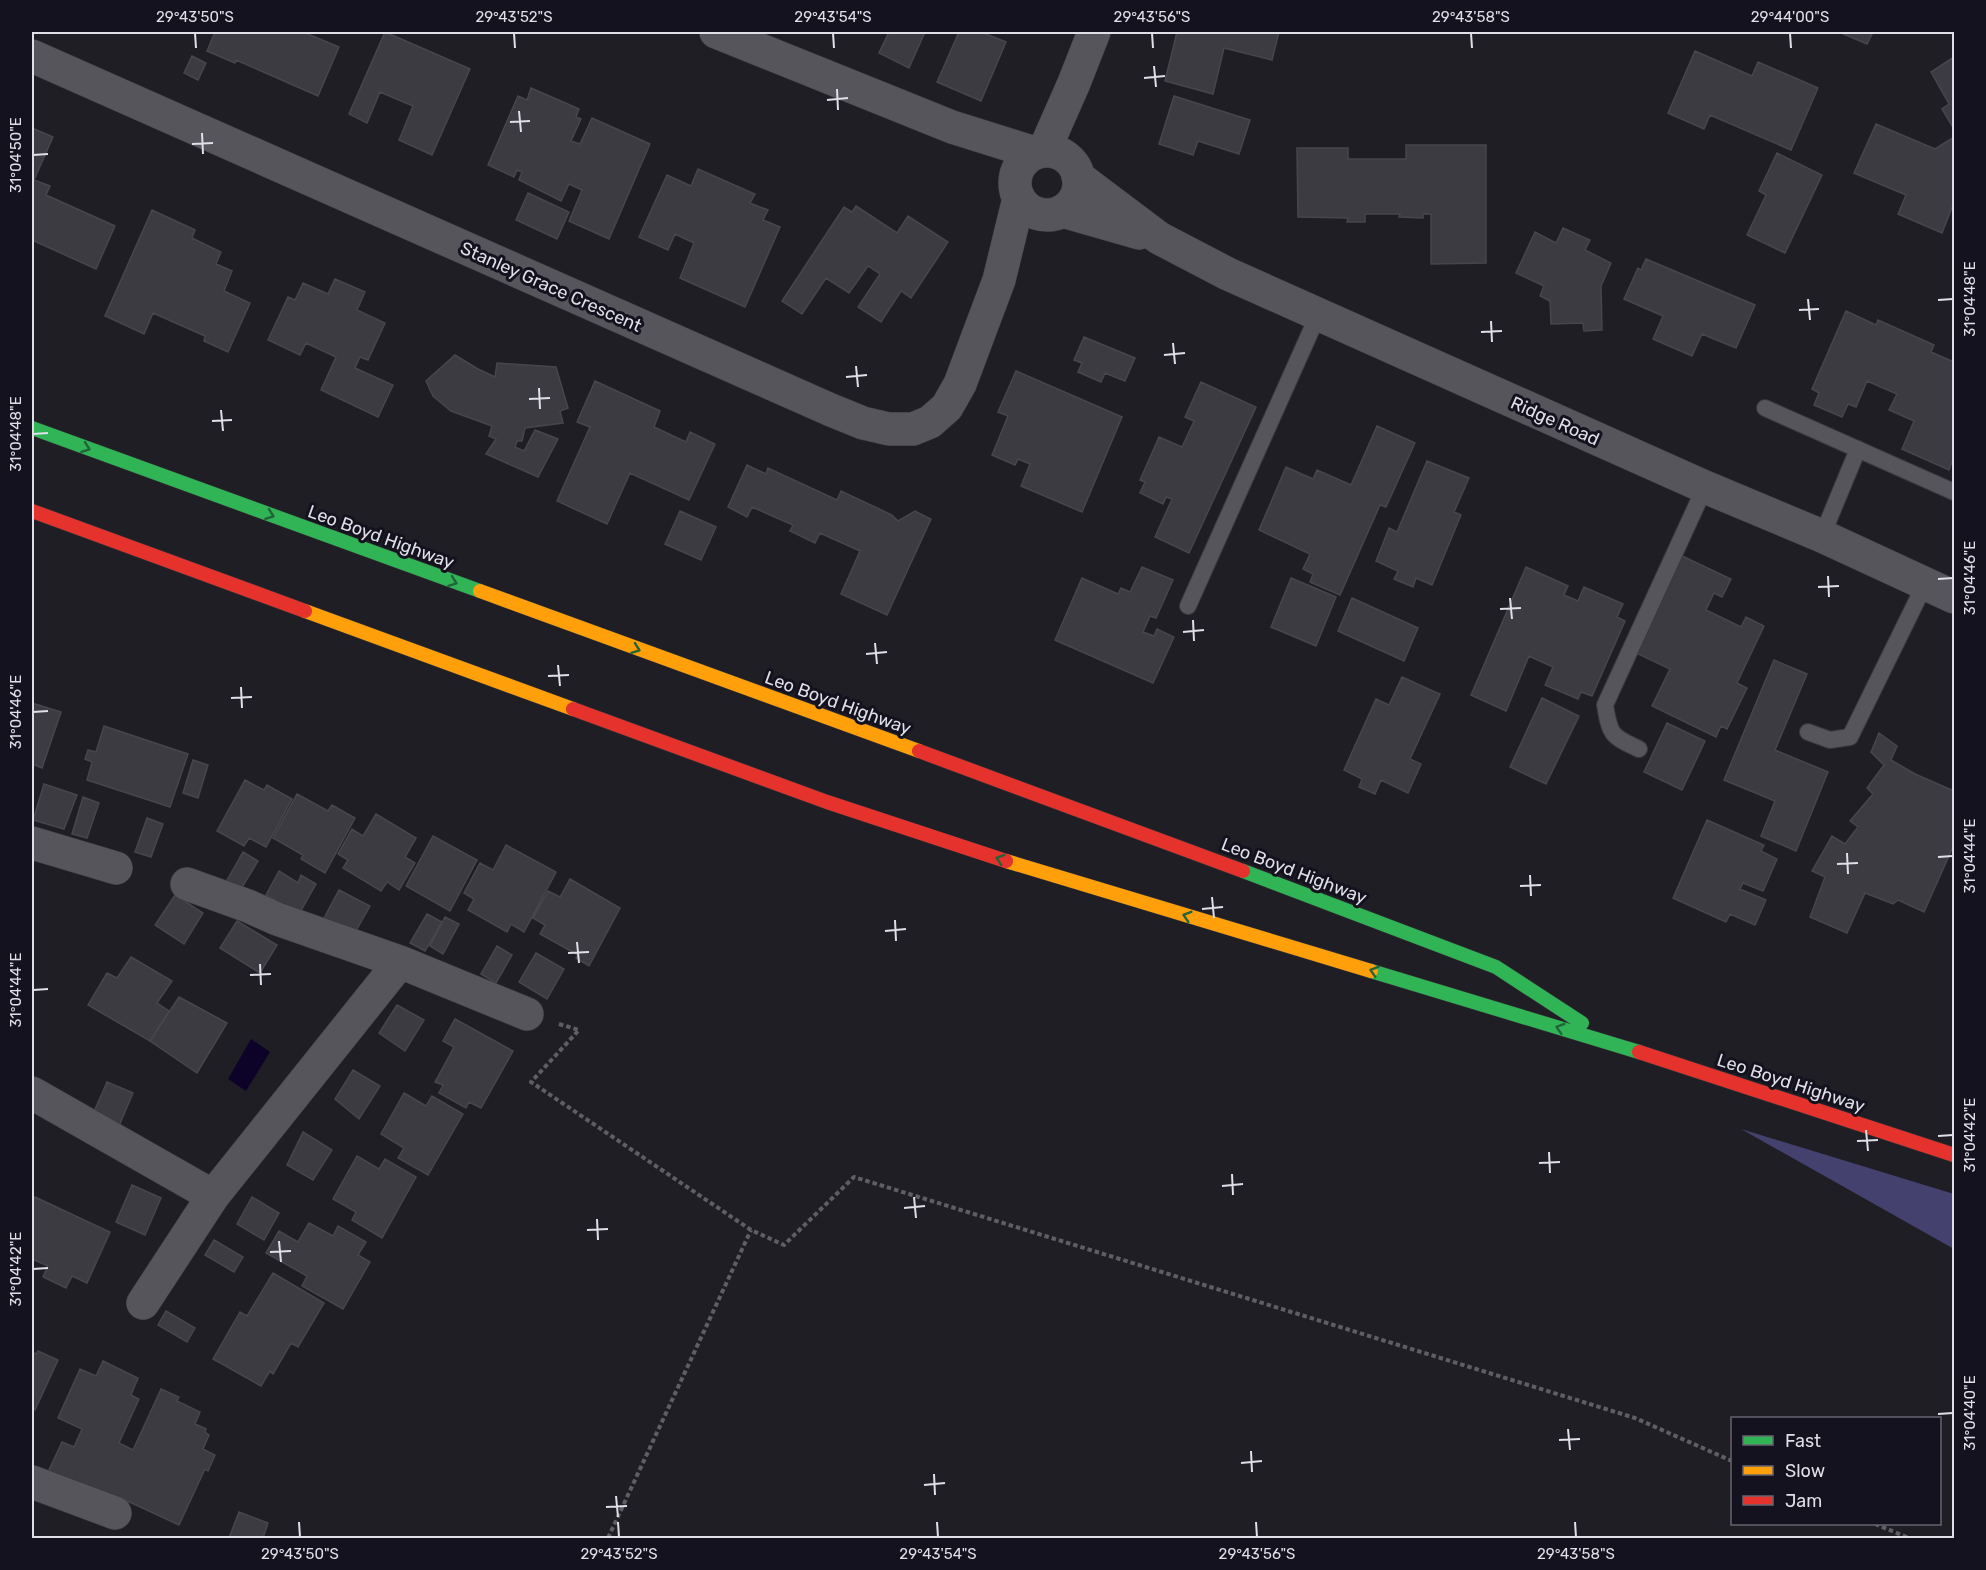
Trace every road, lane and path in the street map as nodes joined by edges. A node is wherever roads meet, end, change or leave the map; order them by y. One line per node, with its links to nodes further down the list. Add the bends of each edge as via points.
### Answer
1 (716, 32): 4 (street, Ridge Road)
2 (1094, 32): 5 (street, via 1074,83)
3 (32, 56): 9 (street, Stanley Grace Crescent, via 863,423 913,429 930,422 947,407 960,384)
4 (952, 128): 5 (street, Ridge Road); 6 (street, Ridge Road)
5 (1057, 161): 6 (street, via 1024,160 1017,171); 7 (street, via 1078,187 1070,205); 8 (street, Ridge Road)
6 (1017, 192): 7 (street, via 1027,207 1037,213); 9 (street, Stanley Grace Crescent)
7 (1055, 213): 8 (street, Ridge Road); 9 (street, Stanley Grace Crescent)
8 (1158, 238): 10 (street, Ridge Road)
9 (999, 280)
10 (1318, 315): 14 (street, Ridge Road); 20 (lane)
11 (1765, 408): 13 (lane)
12 (32, 428): 29 (highway, Leo Boyd Highway, one-way to 29, via 1073,807 1496,967)
13 (1858, 449): 15 (lane); 17 (lane)
14 (1705, 487): 17 (street, Ridge Road); 22 (lane, via 1605,705 1608,726 1615,737)
15 (1954, 492)
16 (32, 511): 29 (highway, Leo Boyd Highway, one-way to 16, via 1044,873 827,802)
17 (1822, 536): 18 (street, Ridge Road)
18 (1925, 585): 19 (street, Ridge Road); 21 (lane, via 1850,737 1830,740)
19 (1954, 597)
20 (1188, 606)
21 (1808, 732)
22 (1639, 749)
23 (32, 843): 24 (street)
24 (116, 868)
25 (187, 884): 26 (street)
26 (400, 962): 27 (street); 32 (street)
27 (527, 1014)
28 (579, 1030): 33 (path, via 531,1082)
29 (1616, 1045): 31 (highway, Leo Boyd Highway)
30 (32, 1093): 32 (street)
31 (1954, 1155)
32 (213, 1196): 34 (street)
33 (751, 1230): 35 (path, via 784,1245 854,1178 1635,1418); 39 (path)
34 (143, 1303)
35 (1731, 1461)
36 (32, 1482): 37 (street)
37 (115, 1513)
38 (1877, 1525): 40 (path)
39 (608, 1539)
40 (1909, 1539)

